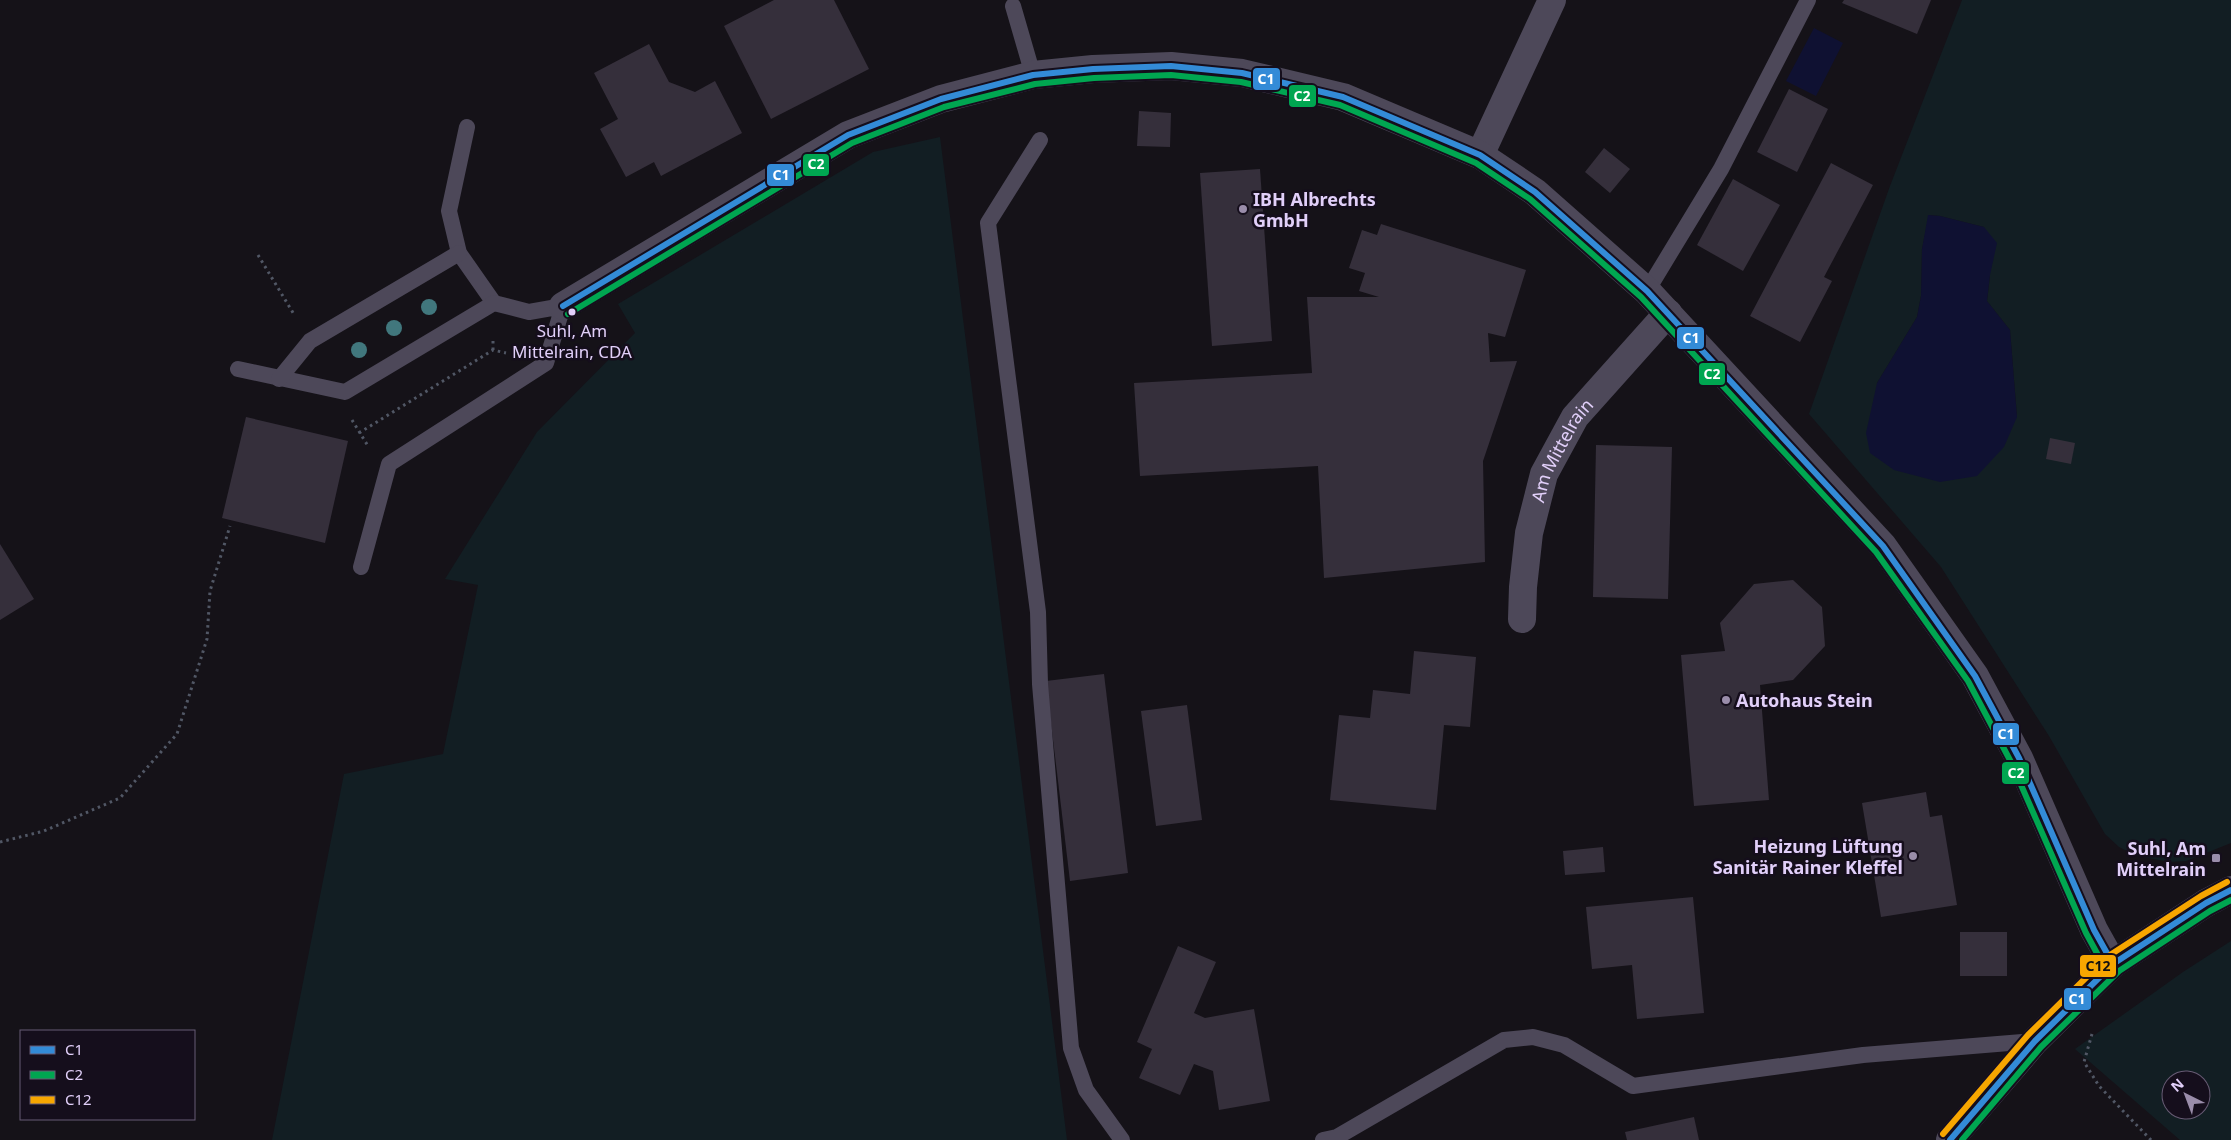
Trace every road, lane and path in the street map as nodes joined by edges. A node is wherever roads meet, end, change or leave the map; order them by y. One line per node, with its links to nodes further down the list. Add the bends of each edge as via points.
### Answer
1 (1552, 0): 7 (street)
2 (1808, 0): 10 (lane, via 1721,169)
3 (1013, 6): 4 (lane)
4 (1033, 75): 7 (street, via 1171,66 1242,73 1343,97); 12 (street, via 941,100 848,135)
5 (467, 127): 8 (lane, via 449,211)
6 (1040, 140): 29 (lane, via 988,223 1038,612 1041,694 1072,1048 1086,1090)
7 (1480, 155): 10 (street, via 1535,192)
8 (459, 253): 11 (lane); 14 (lane)
9 (258, 255): 14 (path)
10 (1647, 291): 13 (street)
11 (494, 303): 12 (lane, via 529,312); 18 (lane)
12 (563, 306): 20 (lane, via 546,363)
13 (1668, 313): 23 (street, Am Mittelrain, via 1575,417 1544,474 1529,532); 26 (street, via 1883,546 1975,676 2019,758 2094,930)
14 (310, 341): 17 (lane)
15 (493, 350): 19 (path)
16 (238, 369): 17 (lane)
17 (279, 379): 18 (lane)
18 (345, 392): 19 (path, via 353,424)
19 (359, 433): 20 (path, via 365,444)
20 (389, 464): 22 (lane)
21 (230, 526): 24 (path, via 210,592 207,639 177,734 120,798 44,831)
22 (361, 567)
23 (1522, 619)
24 (0, 842)
25 (2231, 890): 26 (street)
26 (2113, 964): 28 (street)
27 (2094, 1026): 32 (path, via 2084,1062 2099,1086)
28 (2035, 1041): 30 (lane, via 1863,1054 1633,1086 1564,1045 1533,1037 1504,1040 1337,1137); 31 (street)
29 (1122, 1140)
30 (1323, 1140)
31 (1950, 1140)
32 (2151, 1140)

